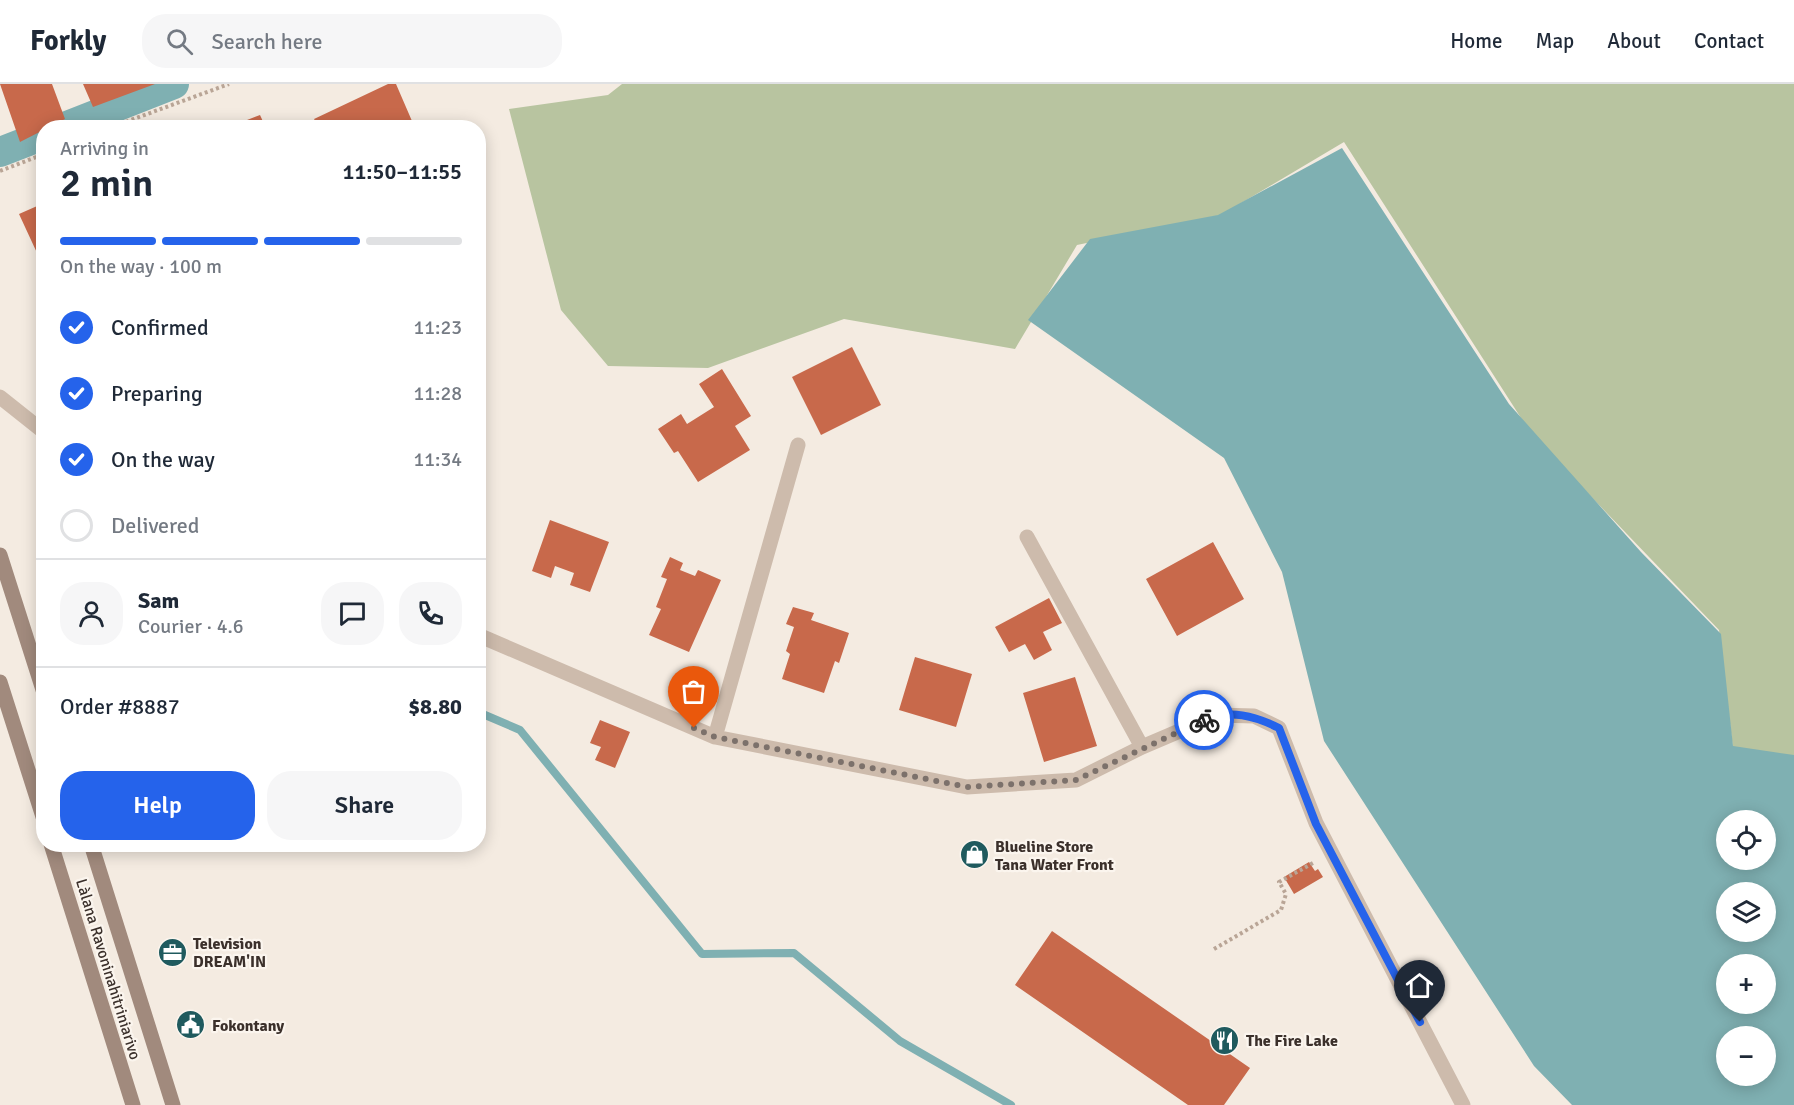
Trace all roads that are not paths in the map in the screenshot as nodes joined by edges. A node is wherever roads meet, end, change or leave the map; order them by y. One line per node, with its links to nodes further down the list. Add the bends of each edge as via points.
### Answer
1 (0, 397): 2 (street)
2 (36, 426)
3 (798, 445): 9 (street)
4 (1027, 537): 10 (street)
5 (0, 555): 7 (main road)
6 (486, 638): 9 (street)
7 (36, 668)
8 (0, 682): 11 (main road)
9 (715, 737): 10 (street, via 967,787 1076,780)
10 (1142, 747): 16 (street, via 1217,715 1254,716 1279,728 1316,824)
11 (36, 795)
12 (54, 852): 14 (main road, Làlana Ravoninahitriniarivo)
13 (94, 852): 15 (main road)
14 (133, 1105)
15 (173, 1105)
16 (1463, 1105)

